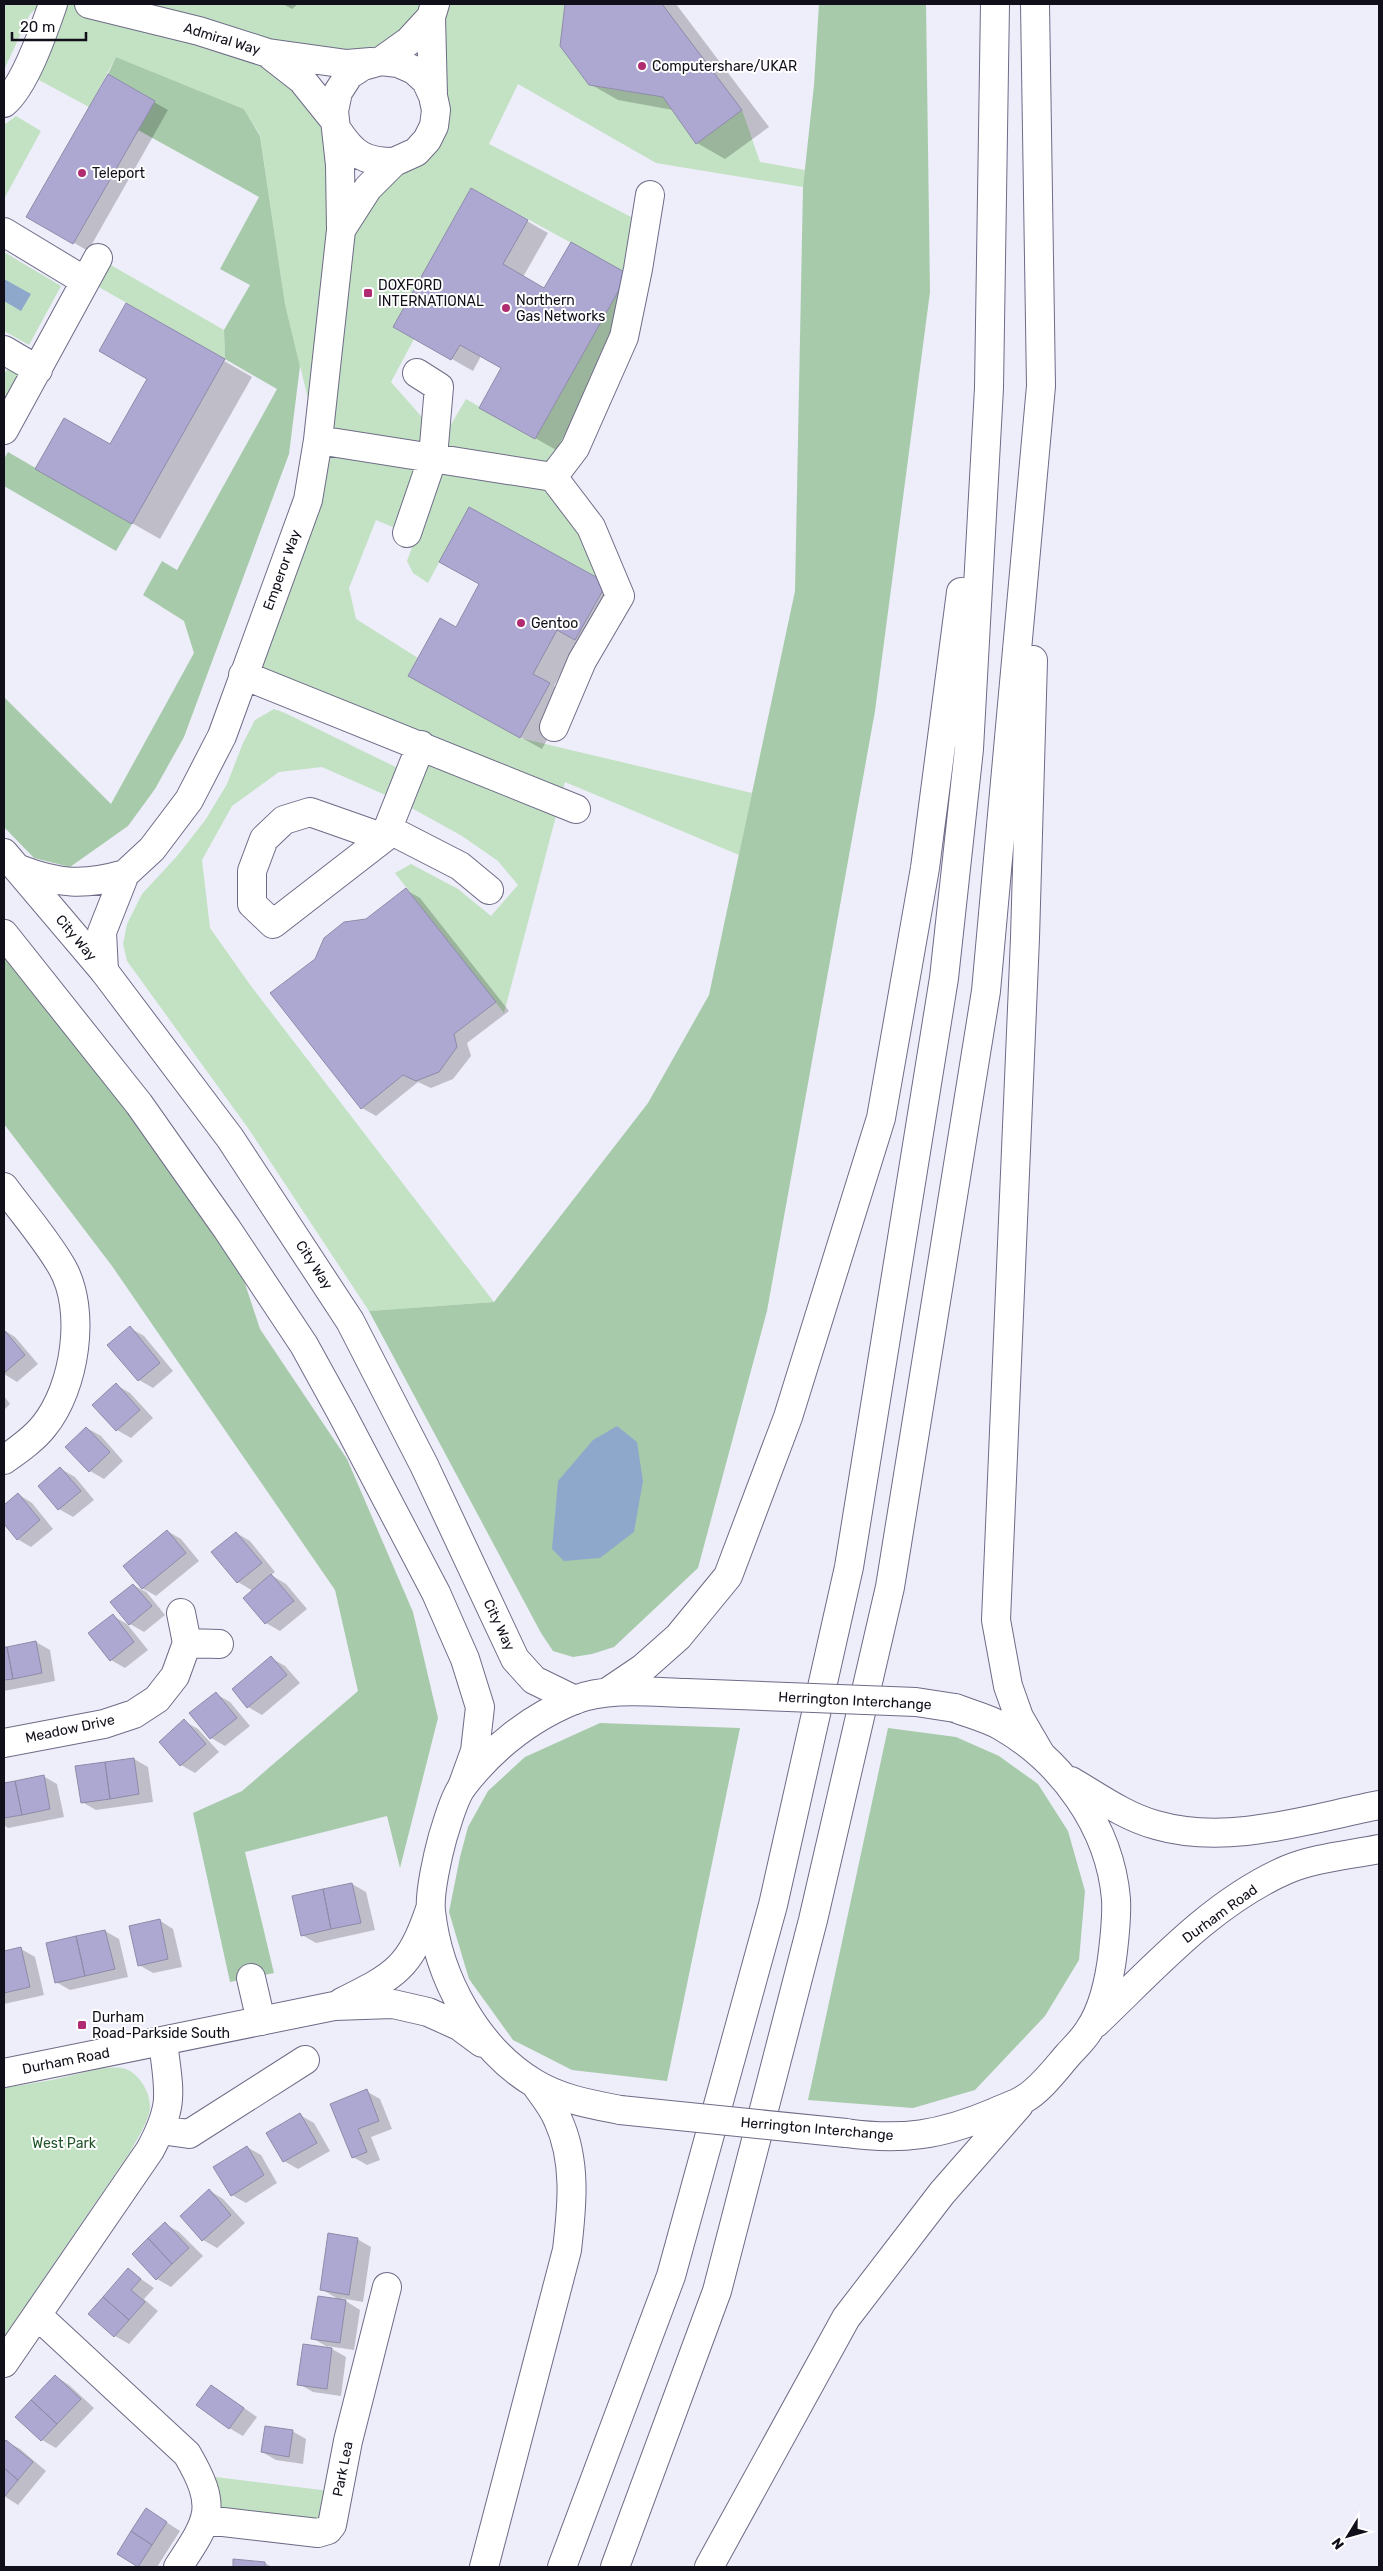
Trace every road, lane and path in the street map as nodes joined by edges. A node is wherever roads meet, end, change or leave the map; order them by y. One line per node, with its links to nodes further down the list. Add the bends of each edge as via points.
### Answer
1 (53, 4): 9 (main road, via 14,94)
2 (89, 4): 6 (main road, Admiral Way, via 199,31)
3 (995, 4): 19 (main road)
4 (1035, 4): 18 (main road)
5 (433, 10): 7 (main road, via 409,41); 8 (main road)
6 (268, 53): 7 (main road, Admiral Way, via 347,64); 10 (main road, Admiral Way, via 302,80)
7 (377, 61): 8 (main road, Emperor Way, via 398,62 414,70 426,81); 10 (main road, Emperor Way, via 349,76 338,92 334,111)
8 (433, 96): 11 (main road, Emperor Way, via 436,110 434,126 427,140 416,152)
9 (4, 103)
10 (336, 126): 11 (main road, via 348,147 360,156 377,162); 13 (main road, Emperor Way)
11 (394, 162): 13 (main road, Emperor Way, via 368,188)
12 (650, 195): 23 (main road, via 624,337 575,448)
13 (340, 230): 21 (main road, Emperor Way)
14 (4, 232): 16 (main road, via 92,269)
15 (4, 350): 16 (main road)
16 (38, 370): 20 (main road)
17 (417, 373): 22 (main road, via 439,387)
18 (1041, 386): 43 (main road, via 1025,938 996,1620 1008,1686 1020,1717); 67 (main road, via 986,992 890,1587 813,1920 717,2291)
19 (989, 388): 40 (main road, via 924,868 881,1118 788,1417 728,1576 678,1637 643,1668); 66 (main road, via 969,749 944,978 849,1567 773,1906 671,2276)
20 (4, 429)
21 (318, 440): 22 (main road); 25 (main road, Emperor Way, via 308,500)
22 (433, 457): 23 (main road); 24 (main road)
23 (553, 476): 26 (main road, via 591,527 620,596 582,661)
24 (407, 533)
25 (244, 675): 27 (main road); 31 (main road, Emperor Way, via 222,736 189,800 152,849)
26 (554, 727)
27 (421, 745): 28 (main road); 29 (main road)
28 (576, 809)
29 (386, 833): 29 (main road, via 273,924 252,904 252,871 264,839 284,820 310,812); 32 (main road, via 460,866)
30 (11, 861): 31 (main road, Emperor Way, via 45,879 72,883 99,881); 34 (main road, City Way)
31 (125, 874): 34 (main road, Emperor Way, via 102,932)
32 (489, 890)
33 (4, 934): 45 (main road, via 139,1104 304,1345 342,1414 436,1593 465,1659 480,1707 475,1751)
34 (104, 971): 41 (main road, City Way, via 230,1138 350,1322 424,1465 515,1659 534,1680)
35 (4, 1187): 36 (main road, via 63,1268 76,1307 73,1354 63,1394 44,1426)
36 (4, 1460)
37 (181, 1614): 38 (main road)
38 (187, 1643): 39 (main road); 42 (main road, Meadow Drive, via 174,1676 157,1699 134,1714 104,1724)
39 (219, 1644)
40 (609, 1691): 41 (main road, Herrington Interchange); 43 (main road, Herrington Interchange, bridge, via 916,1702 955,1708 999,1724)
41 (575, 1700): 45 (main road, Herrington Interchange, via 533,1720 502,1745)
42 (4, 1743)
43 (1040, 1753): 44 (main road, Herrington Interchange)
44 (1061, 1776): 46 (main road, via 1123,1812 1156,1825 1192,1831 1232,1832); 52 (main road, Herrington Interchange, via 1084,1804 1098,1833 1116,1898 1112,1965 1103,1998)
45 (461, 1789): 48 (main road, Herrington Interchange, via 438,1853)
46 (1379, 1805)
47 (1379, 1849): 52 (main road, Durham Road, via 1287,1870 1247,1891 1178,1944)
48 (430, 1909): 50 (main road, via 419,1942 400,1968 386,1980); 54 (main road, Herrington Interchange, via 444,1967 454,1991)
49 (252, 1978): 51 (main road)
50 (334, 2006): 51 (main road, Durham Road); 54 (main road, via 393,2004 428,2012 458,2026)
51 (261, 2022): 53 (main road, Durham Road)
52 (1089, 2030): 58 (main road, Herrington Interchange)
53 (163, 2042): 56 (main road, Durham Road); 59 (main road, via 170,2100)
54 (494, 2050): 57 (main road, Herrington Interchange)
55 (305, 2060): 59 (main road, via 189,2134)
56 (4, 2072)
57 (535, 2084): 58 (main road, Herrington Interchange, bridge, via 574,2100 620,2110 882,2138 946,2130); 65 (main road, via 558,2120 568,2153 573,2198 568,2250)
58 (1025, 2099): 68 (main road, via 942,2193 846,2318)
59 (161, 2130): 61 (main road)
60 (387, 2287): 63 (main road, Park Lea, via 348,2441 332,2525 318,2534)
61 (37, 2315): 62 (main road); 63 (main road, via 187,2454 207,2498)
62 (4, 2364)
63 (206, 2520): 64 (main road)
64 (178, 2567)
65 (484, 2567)
66 (562, 2567)
67 (615, 2567)
68 (709, 2567)

